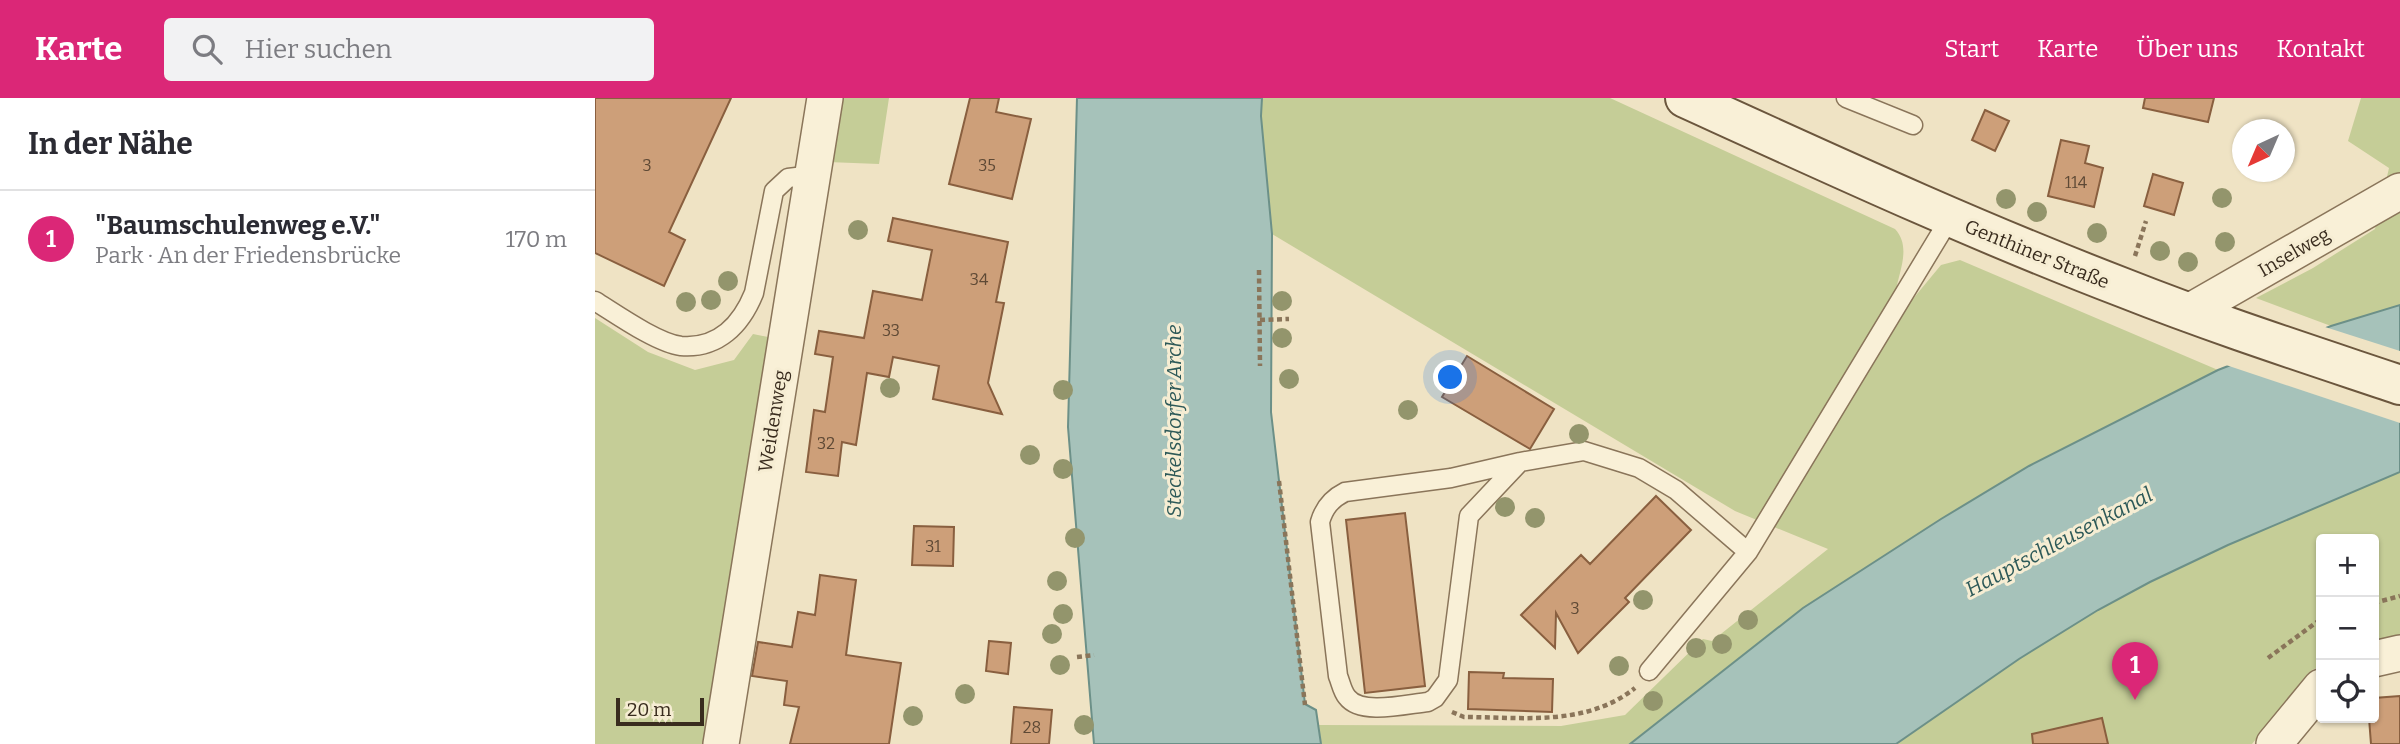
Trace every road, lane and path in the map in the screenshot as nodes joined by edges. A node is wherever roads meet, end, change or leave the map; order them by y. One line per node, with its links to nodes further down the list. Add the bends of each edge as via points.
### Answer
1 (824, 98): 5 (street, Weidenweg)
2 (1685, 98): 7 (main road, Genthiner Straße)
3 (1846, 98): 4 (lane)
4 (1913, 125)
5 (813, 175): 11 (lane, via 788,178 774,191 748,308 739,322 714,341 681,346 633,325); 32 (street, Weidenweg)
6 (2400, 191): 12 (street, Inselweg)
7 (1950, 218): 12 (main road, Genthiner Straße); 19 (lane)
8 (2146, 221): 9 (path)
9 (2133, 261)
10 (1259, 270): 14 (path)
11 (595, 301)
12 (2187, 313): 16 (main road, Genthiner Straße)
13 (1289, 319): 14 (path)
14 (1260, 320): 15 (path)
15 (1259, 366)
16 (2400, 385)
17 (1520, 462): 19 (lane, via 1584,451 1639,468 1676,490); 30 (lane, via 1469,516 1448,680); 30 (lane, via 1451,478 1345,492 1324,510 1320,522 1338,676 1345,695 1366,708)
18 (1279, 481): 31 (path)
19 (1748, 552): 28 (lane)
20 (2400, 596): 21 (path)
21 (2379, 602)
22 (2316, 623): 27 (path)
23 (2400, 653): 26 (street)
24 (1094, 655): 25 (path)
25 (1077, 657)
26 (2379, 658)
27 (2268, 659)
28 (1649, 671): 30 (path, via 1622,697 1567,718 1464,717)
29 (2316, 693): 33 (street)
30 (1435, 698)
31 (1305, 705)
32 (721, 744)
33 (2274, 744)

